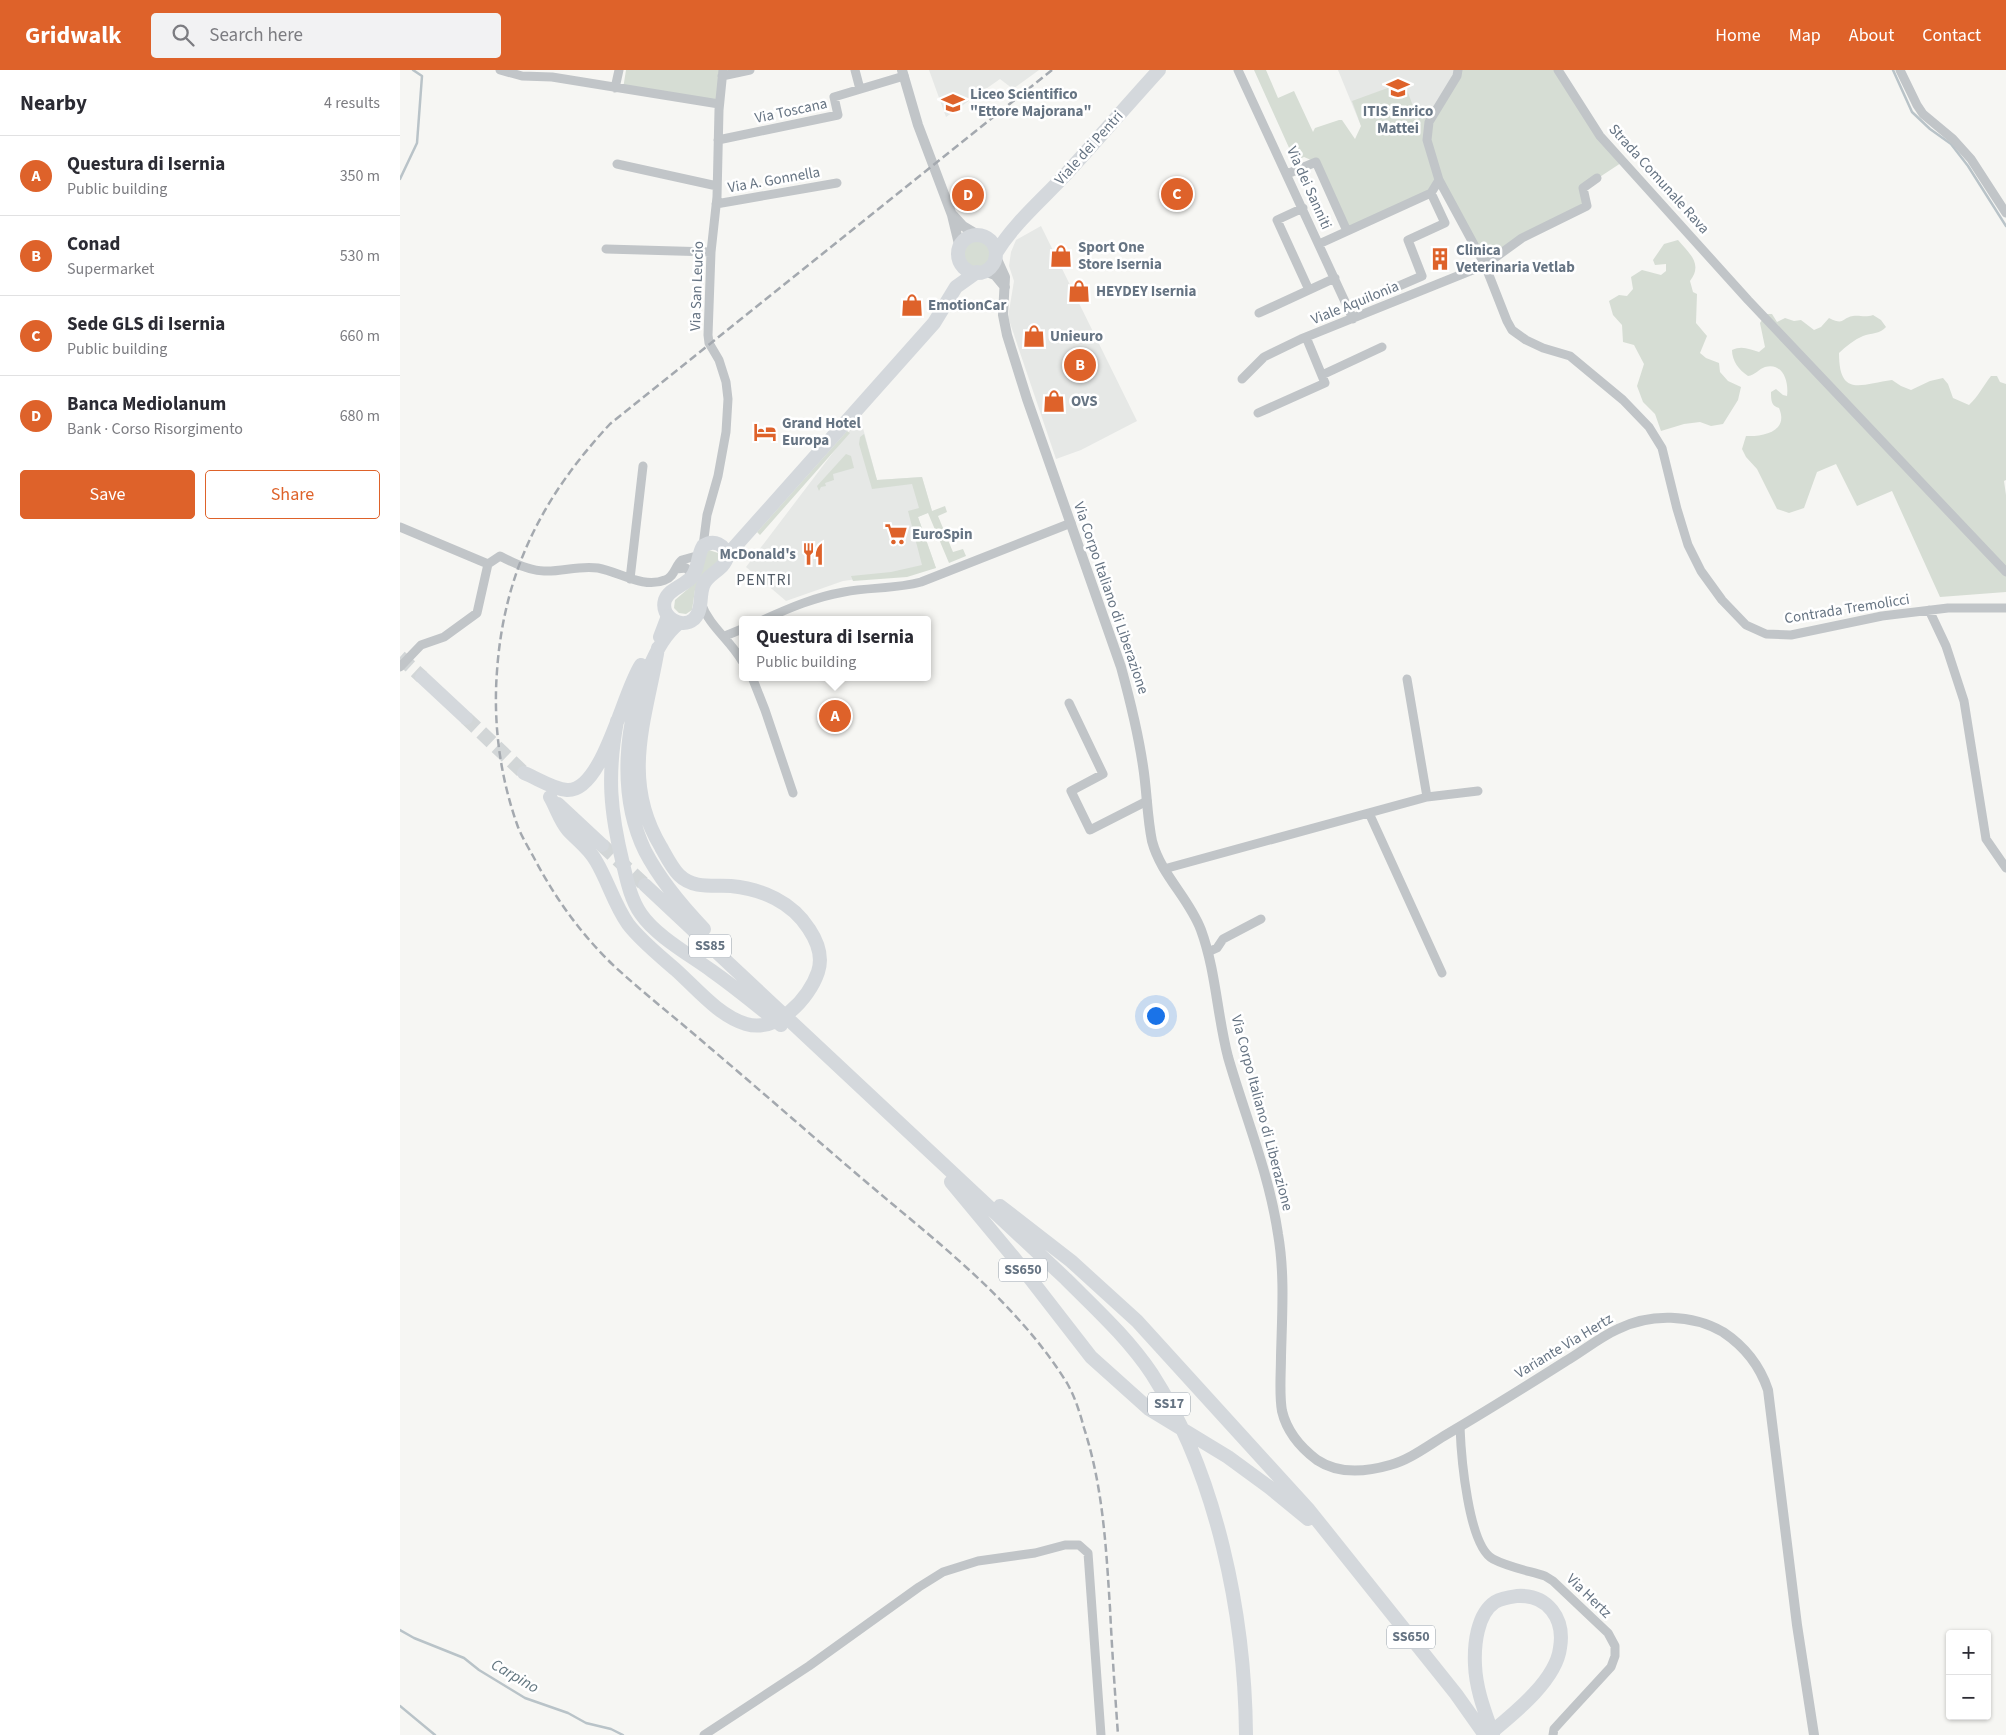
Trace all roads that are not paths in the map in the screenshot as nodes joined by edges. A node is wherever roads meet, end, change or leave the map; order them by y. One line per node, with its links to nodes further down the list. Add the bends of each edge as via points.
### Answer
1 (500, 70): 12 (street, via 522,76 552,77)
2 (619, 70): 12 (street)
3 (750, 70): 10 (street)
4 (856, 70): 13 (street)
5 (1158, 70): 27 (main road, Viale dei Pentri)
6 (1238, 70): 17 (street, Via dei Sanniti)
7 (1458, 70): 19 (street, Contrada Tremolicci, via 1428,122 1427,140)
8 (1558, 70): 55 (street, Strada Comunale Rava, via 1600,136 1748,300)
9 (1900, 70): 25 (street, via 1920,110 1971,159)
10 (723, 73): 14 (street, Via San Leucio)
11 (903, 73): 13 (street, Via Toscana); 26 (street, via 918,125)
12 (615, 88): 14 (street)
13 (860, 89): 15 (street, Via Toscana, via 834,97 838,115)
14 (719, 104): 15 (street, Via San Leucio)
15 (718, 140): 21 (street, Via San Leucio)
16 (616, 164): 21 (street)
17 (1287, 174): 24 (street, Via dei Sanniti); 28 (street, via 1316,162)
18 (1597, 178): 35 (street, Viale Aquilonia, via 1583,188 1588,206 1522,238)
19 (1439, 180): 22 (street); 35 (street, Contrada Tremolicci)
20 (837, 183): 23 (street, Via A. Gonnella)
21 (717, 186): 23 (street, Via San Leucio)
22 (1430, 193): 28 (street); 41 (street, via 1445,223 1408,240 1422,276)
23 (716, 204): 33 (street, Via San Leucio)
24 (1303, 208): 30 (street, Via dei Sanniti); 40 (street, via 1277,220)
25 (2006, 213)
26 (952, 214): 29 (street, via 963,226); 32 (street)
27 (1017, 225): 29 (main road, Viale dei Pentri, via 1002,233); 34 (main road, Viale dei Pentri)
28 (1347, 231): 30 (street)
29 (980, 235): 32 (main road, via 966,239); 34 (main road, via 992,242)
30 (1319, 244): 37 (street, Via dei Sanniti)
31 (606, 249): 33 (street)
32 (959, 251): 36 (main road, via 964,267); 38 (main road)
33 (711, 252): 52 (street, Via San Leucio, via 709,344 719,360 728,399 718,476 706,516 705,526)
34 (996, 255): 36 (main road, via 991,267); 39 (street, Via Corpo Italiano di Liberazione)
35 (1485, 265): 43 (street, Viale Aquilonia); 60 (street, Contrada Tremolicci, via 1512,330 1543,348 1570,356 1623,400 1649,427 1662,448 1688,545 1701,571 1722,600 1746,625 1766,634 1791,635)
36 (981, 272): 38 (main road); 39 (street, via 995,275)
37 (1335, 278): 40 (street); 41 (street, Via dei Sanniti)
38 (956, 287): 52 (main road, via 934,323 739,541)
39 (1006, 288): 50 (street, Via Corpo Italiano di Liberazione, via 1003,315 1007,335)
40 (1309, 290): 42 (street)
41 (1348, 308): 43 (street, Via dei Sanniti)
42 (1259, 313)
43 (1353, 319): 44 (street, Viale Aquilonia)
44 (1306, 337): 46 (street); 47 (street, Viale Aquilonia, via 1264,357)
45 (1382, 347): 46 (street)
46 (1322, 375): 48 (street, via 1325,383)
47 (1242, 379)
48 (1258, 413)
49 (643, 466): 57 (street)
50 (1071, 523): 61 (street, via 921,582 822,597); 79 (street, Via Corpo Italiano di Liberazione, via 1126,685)
51 (400, 527): 53 (street)
52 (713, 549): 54 (street, via 682,560); 56 (main road); 58 (main road, via 722,567 710,575 703,586)
53 (488, 564): 57 (street, via 500,556 534,570 599,568); 68 (street, via 477,614 444,637 421,645)
54 (676, 569): 56 (street, via 686,568); 57 (street, via 665,581)
55 (2006, 572)
56 (693, 575): 62 (main road, via 665,601 665,610)
57 (630, 579)
58 (701, 603): 62 (main road, via 696,617); 63 (street)
59 (2006, 608): 60 (street, Contrada Tremolicci)
60 (1929, 610): 82 (street, via 1946,646 1964,701 1986,839)
61 (773, 616)
62 (680, 620): 63 (street); 66 (main road); 74 (main road, via 662,636 638,669)
63 (711, 622): 65 (street)
64 (739, 630): 65 (street)
65 (725, 636): 67 (street)
66 (658, 648): 77 (main road, via 641,728 639,756 639,782 655,838 679,875 693,884 732,886 758,892 788,905 804,920 819,952 818,971 806,996 786,1014 762,1024 744,1023 717,1007 630,926 618,910 596,861 566,828); 88 (main road, via 639,691 630,730 629,780 636,824 645,850 680,904 755,977)
67 (739, 657)
68 (400, 667)
69 (422, 677): 73 (main road)
70 (1407, 679): 78 (street)
71 (754, 681): 76 (street)
72 (1069, 703): 79 (street, via 1103,774 1071,791 1090,830)
73 (466, 718)
74 (617, 722): 77 (main road, via 593,774 577,788 558,788 524,773); 90 (main road, via 611,754 611,808 627,880 640,914 666,938 786,1029)
75 (1478, 791): 78 (street)
76 (793, 793)
77 (550, 797): 81 (main road)
78 (1427, 797): 80 (street)
79 (1147, 801): 83 (street, Via Corpo Italiano di Liberazione, via 1152,840)
80 (1369, 813): 83 (street); 87 (street)
81 (602, 845)
82 (2006, 868)
83 (1164, 869): 86 (street, Via Corpo Italiano di Liberazione, via 1191,908)
84 (645, 885): 88 (main road, SS85)
85 (1261, 919): 86 (street, via 1223,939 1217,948)
86 (1208, 952): 93 (street, Via Corpo Italiano di Liberazione, via 1227,1052 1259,1156)
87 (1442, 974)
88 (775, 1007): 89 (main road, SS85)
89 (800, 1031): 90 (main road, SS17)
90 (822, 1052): 91 (main road, SS17)
91 (904, 1127): 92 (main road, SS17); 95 (main road, SS650, via 912,1145 954,1184 1091,1357 1149,1409 1270,1486)
92 (934, 1156): 95 (main road, SS650, via 1106,1290); 98 (main road, SS17, via 1116,1329 1167,1399 1194,1454 1221,1543 1238,1628)
93 (1278, 1233): 94 (street, Variante Via Hertz, via 1282,1283 1282,1410 1294,1438 1303,1448 1324,1464 1339,1470 1368,1470 1404,1460)
94 (1460, 1427): 101 (street, Via Hertz, via 1468,1502 1484,1551 1492,1559 1553,1581 1608,1633 1615,1646 1611,1667 1554,1729); 102 (street, Variante Via Hertz, via 1618,1328 1638,1322 1658,1318 1698,1321 1721,1331 1743,1348 1764,1376 1768,1390)
95 (1335, 1541): 99 (main road, SS650)
96 (704, 1735): 97 (street, via 943,1572 978,1561 1079,1545 1088,1553)
97 (1101, 1735)
98 (1246, 1735)
99 (1487, 1735): 100 (main road, via 1504,1721 1534,1693 1552,1670 1560,1649 1560,1629 1554,1613 1548,1603 1529,1595 1494,1602 1482,1619 1476,1641 1474,1664 1478,1690)
100 (1493, 1735)
101 (1553, 1735)
102 (1814, 1735)

